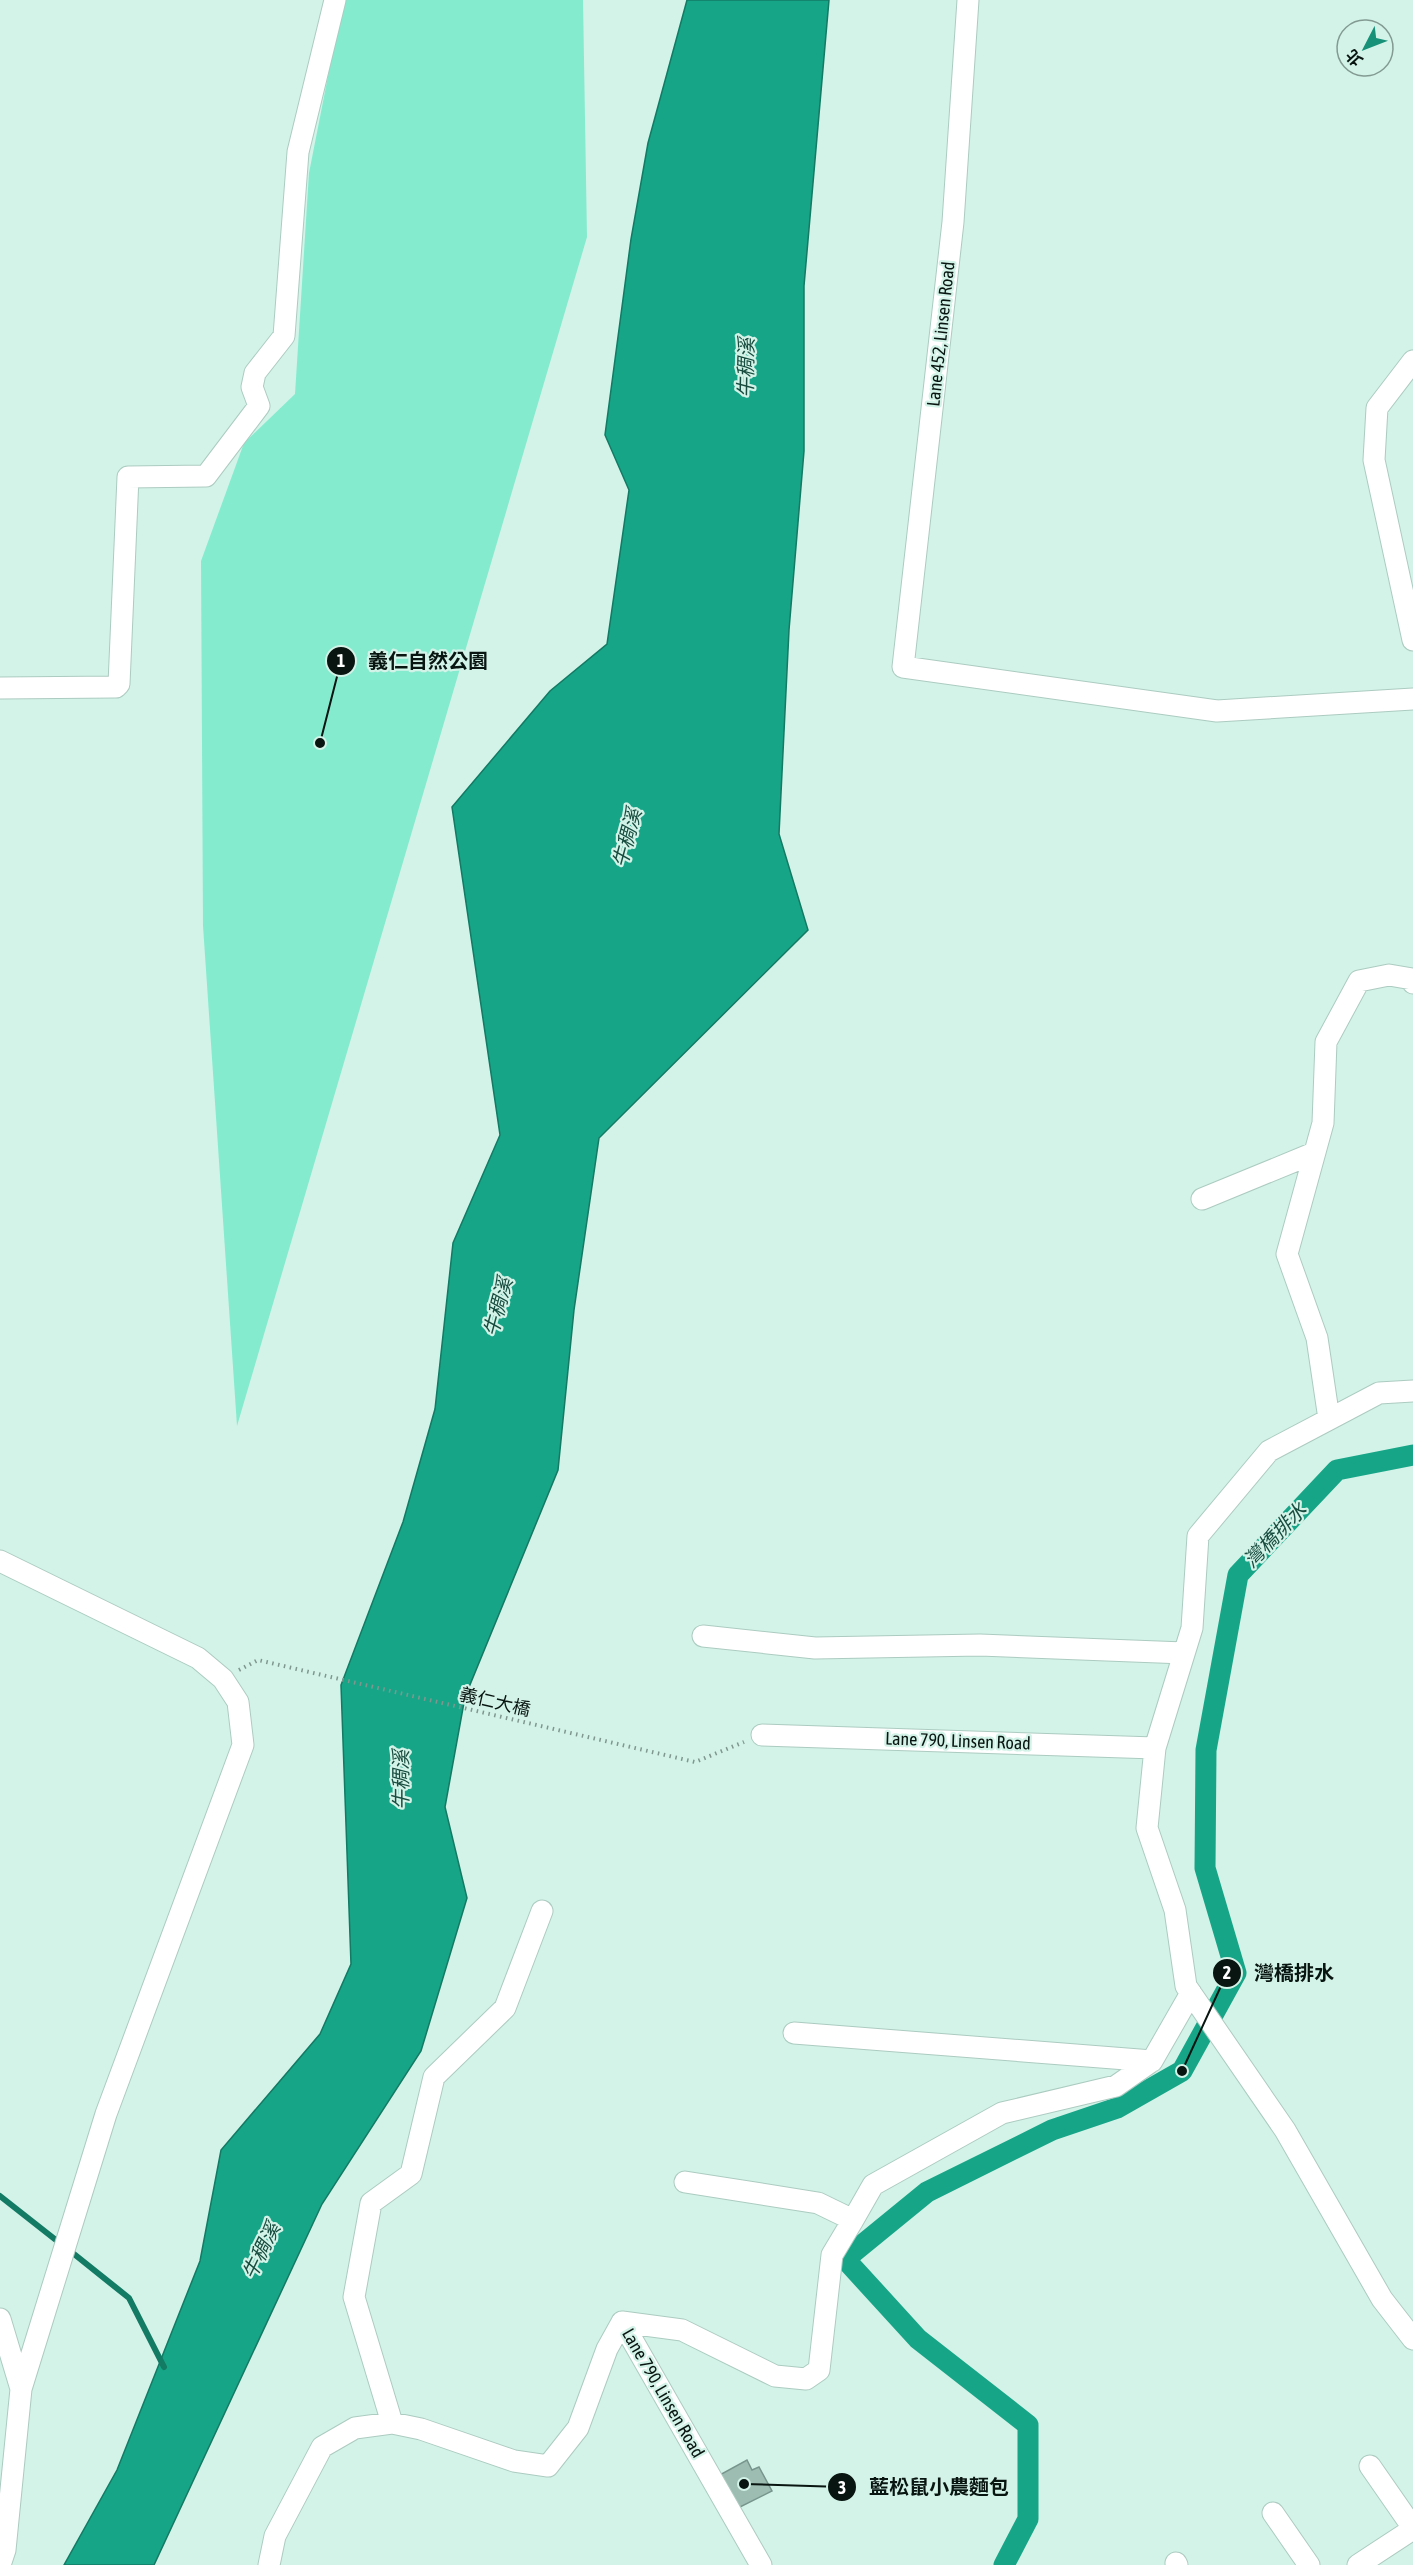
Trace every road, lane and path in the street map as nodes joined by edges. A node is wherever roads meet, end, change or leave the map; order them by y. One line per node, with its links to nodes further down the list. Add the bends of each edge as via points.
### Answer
1 (335, 0): 5 (street, via 298,152 284,336 255,373 252,387 259,406 206,476 128,477 119,684)
2 (968, 0): 6 (street, Lane 452, Linsen Road, via 953,222 903,668 1217,711)
3 (1413, 361): 4 (street, via 1377,408 1374,460)
4 (1413, 640)
5 (0, 688)
6 (1413, 699)
7 (1413, 980): 8 (street, via 1389,975 1359,981 1326,1042 1323,1123)
8 (1314, 1153): 9 (street); 11 (street, via 1287,1254 1317,1338)
9 (1202, 1199)
10 (1413, 1391): 11 (street, via 1379,1393)
11 (1329, 1419): 14 (street, via 1269,1451 1198,1536 1192,1628)
12 (0, 1561): 15 (street, via 198,1658)
13 (703, 1636): 14 (street, via 815,1648 980,1645)
14 (1184, 1653): 17 (street)
15 (223, 1679): 16 (path, 義仁大橋, via 258,1660 695,1762); 27 (street, via 238,1702 243,1745 106,2114)
16 (762, 1735): 17 (street, Lane 790, Linsen Road)
17 (1155, 1748): 19 (street, via 1147,1828 1175,1910 1186,1986)
18 (542, 1911): 28 (street, via 506,2008 434,2077 411,2174 371,2203 354,2297)
19 (1191, 1994): 21 (street, Lane 790, Linsen Road); 26 (street, via 1285,2130 1382,2299)
20 (794, 2033): 21 (street)
21 (1152, 2061): 23 (street, Lane 790, Linsen Road, via 1116,2086 1002,2113 873,2185)
22 (685, 2182): 23 (street, via 818,2203)
23 (853, 2220): 25 (street, Lane 790, Linsen Road, via 832,2255 819,2370 806,2379 775,2376 682,2330)
24 (0, 2319): 27 (street)
25 (622, 2322): 28 (street, via 607,2349 578,2428 548,2466 514,2461 421,2428); 34 (street, Lane 790, Linsen Road)
26 (1413, 2339)
27 (21, 2389): 32 (street, via 5,2550)
28 (392, 2424): 33 (street, via 355,2428 322,2447 275,2536)
29 (1370, 2466): 31 (street)
30 (1273, 2512): 35 (street)
31 (1413, 2528): 36 (street)
32 (0, 2565)
33 (269, 2565)
34 (761, 2565)
35 (1309, 2565)
36 (1358, 2565)

